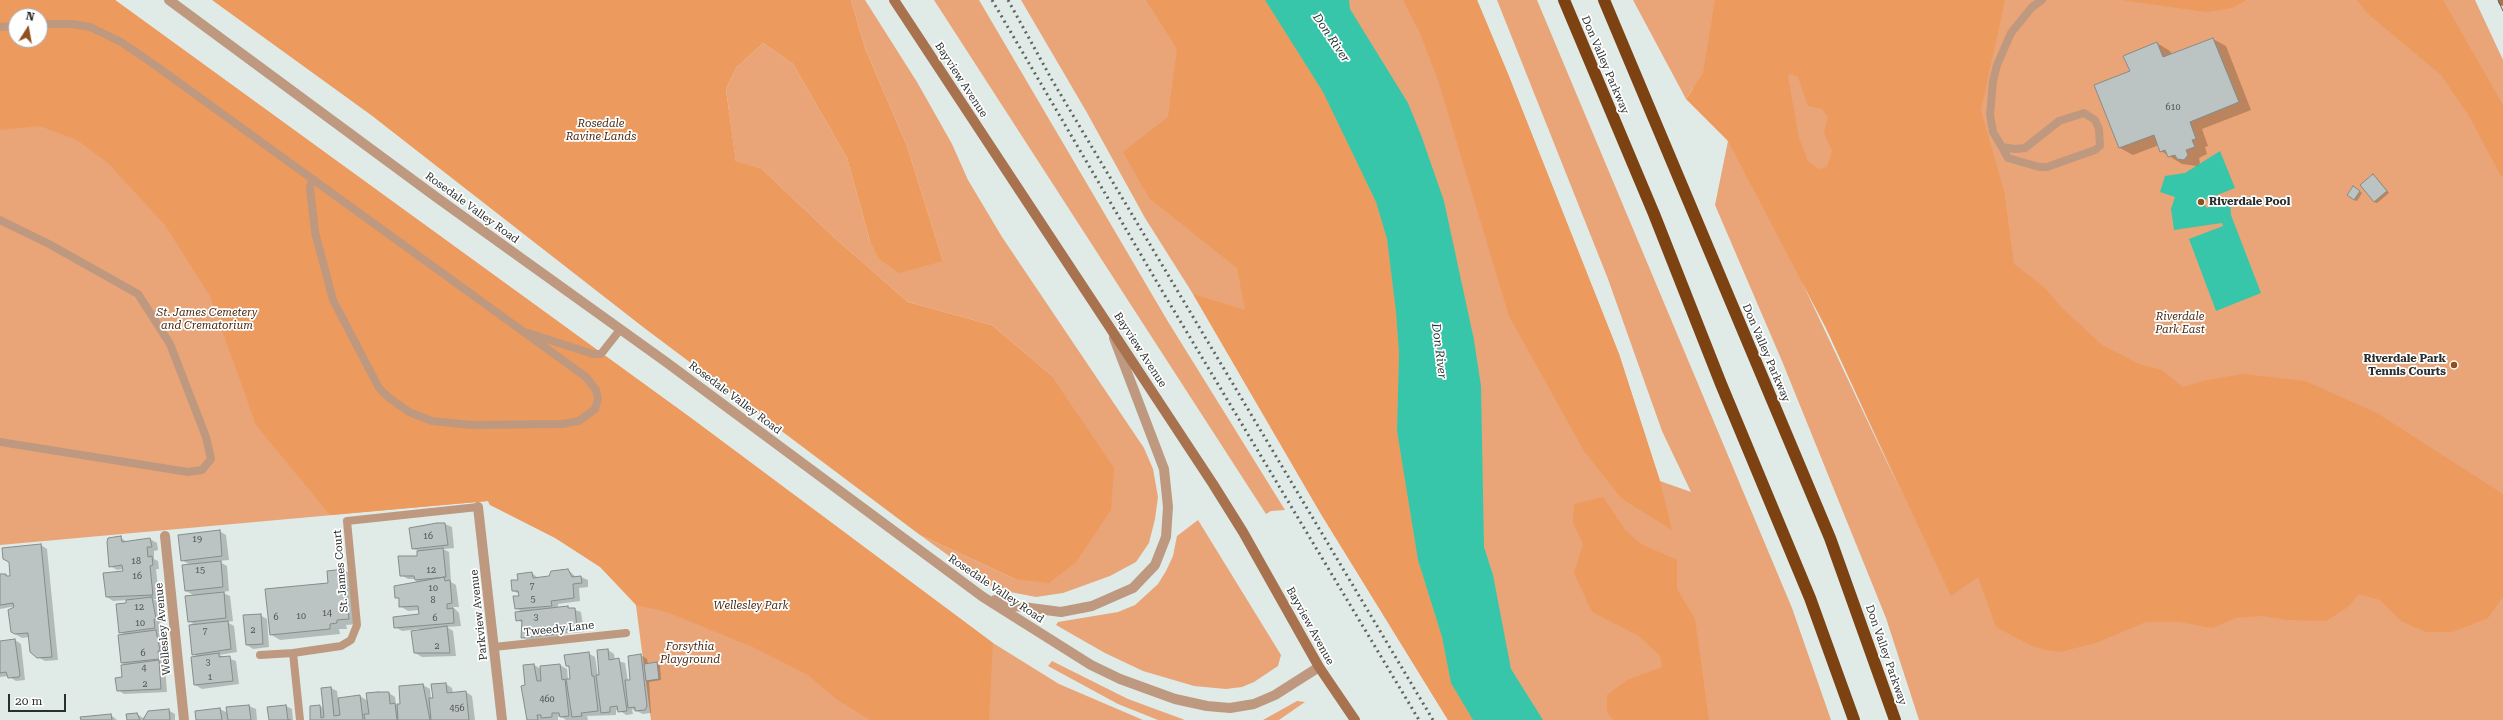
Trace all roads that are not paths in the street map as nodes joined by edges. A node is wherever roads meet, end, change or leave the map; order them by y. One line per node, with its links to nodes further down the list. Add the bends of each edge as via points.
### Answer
1 (170, 0): 11 (street, Rosedale Valley Road)
2 (894, 0): 10 (main road, Bayview Avenue)
3 (1564, 0): 26 (highway, Don Valley Parkway, via 1810,598)
4 (1604, 0): 27 (highway, Don Valley Parkway, via 1830,538)
5 (2042, 0): 7 (lane, via 2032,6 2011,33 1993,81 1990,115 1993,132)
6 (48, 24): 8 (lane, via 90,27 121,42)
7 (2002, 147): 7 (lane, via 2025,148 2060,121 2084,113 2095,120 2101,138 2100,146 2095,150 2047,166 2026,164 2008,158)
8 (312, 179): 12 (lane); 12 (lane, via 310,188 315,232 333,300 379,388 396,404 432,421 465,425 562,424 579,421 588,416 595,409 598,399 593,384)
9 (0, 220): 13 (lane, via 49,244 138,294 170,344 206,437 211,459 202,470 188,472)
10 (1108, 322): 16 (street, via 1164,469 1168,507 1166,537 1154,565 1133,588 1092,606 1061,612 1015,606); 21 (main road, Bayview Avenue, via 1243,532)
11 (619, 331): 12 (lane, via 601,354 594,354 537,334); 16 (street, Rosedale Valley Road, via 672,366)
12 (522, 332)
13 (0, 442)
14 (478, 507): 18 (street, Parkview Avenue); 19 (lane, St. James Court, via 347,521 357,624 351,640 341,646)
15 (165, 536): 22 (street, Wellesley Avenue)
16 (983, 597): 21 (street, Rosedale Valley Road, via 1091,665 1120,679 1175,699 1206,706 1230,708 1254,704 1275,695)
17 (626, 633): 18 (lane, Tweedy Lane)
18 (494, 647): 24 (street, Parkview Avenue)
19 (293, 652): 20 (lane, St. James Court); 23 (lane)
20 (260, 655)
21 (1319, 667): 25 (main road, Bayview Avenue)
22 (184, 720)
23 (300, 720)
24 (502, 720)
25 (1355, 720)
26 (1854, 720)
27 (1895, 720)

